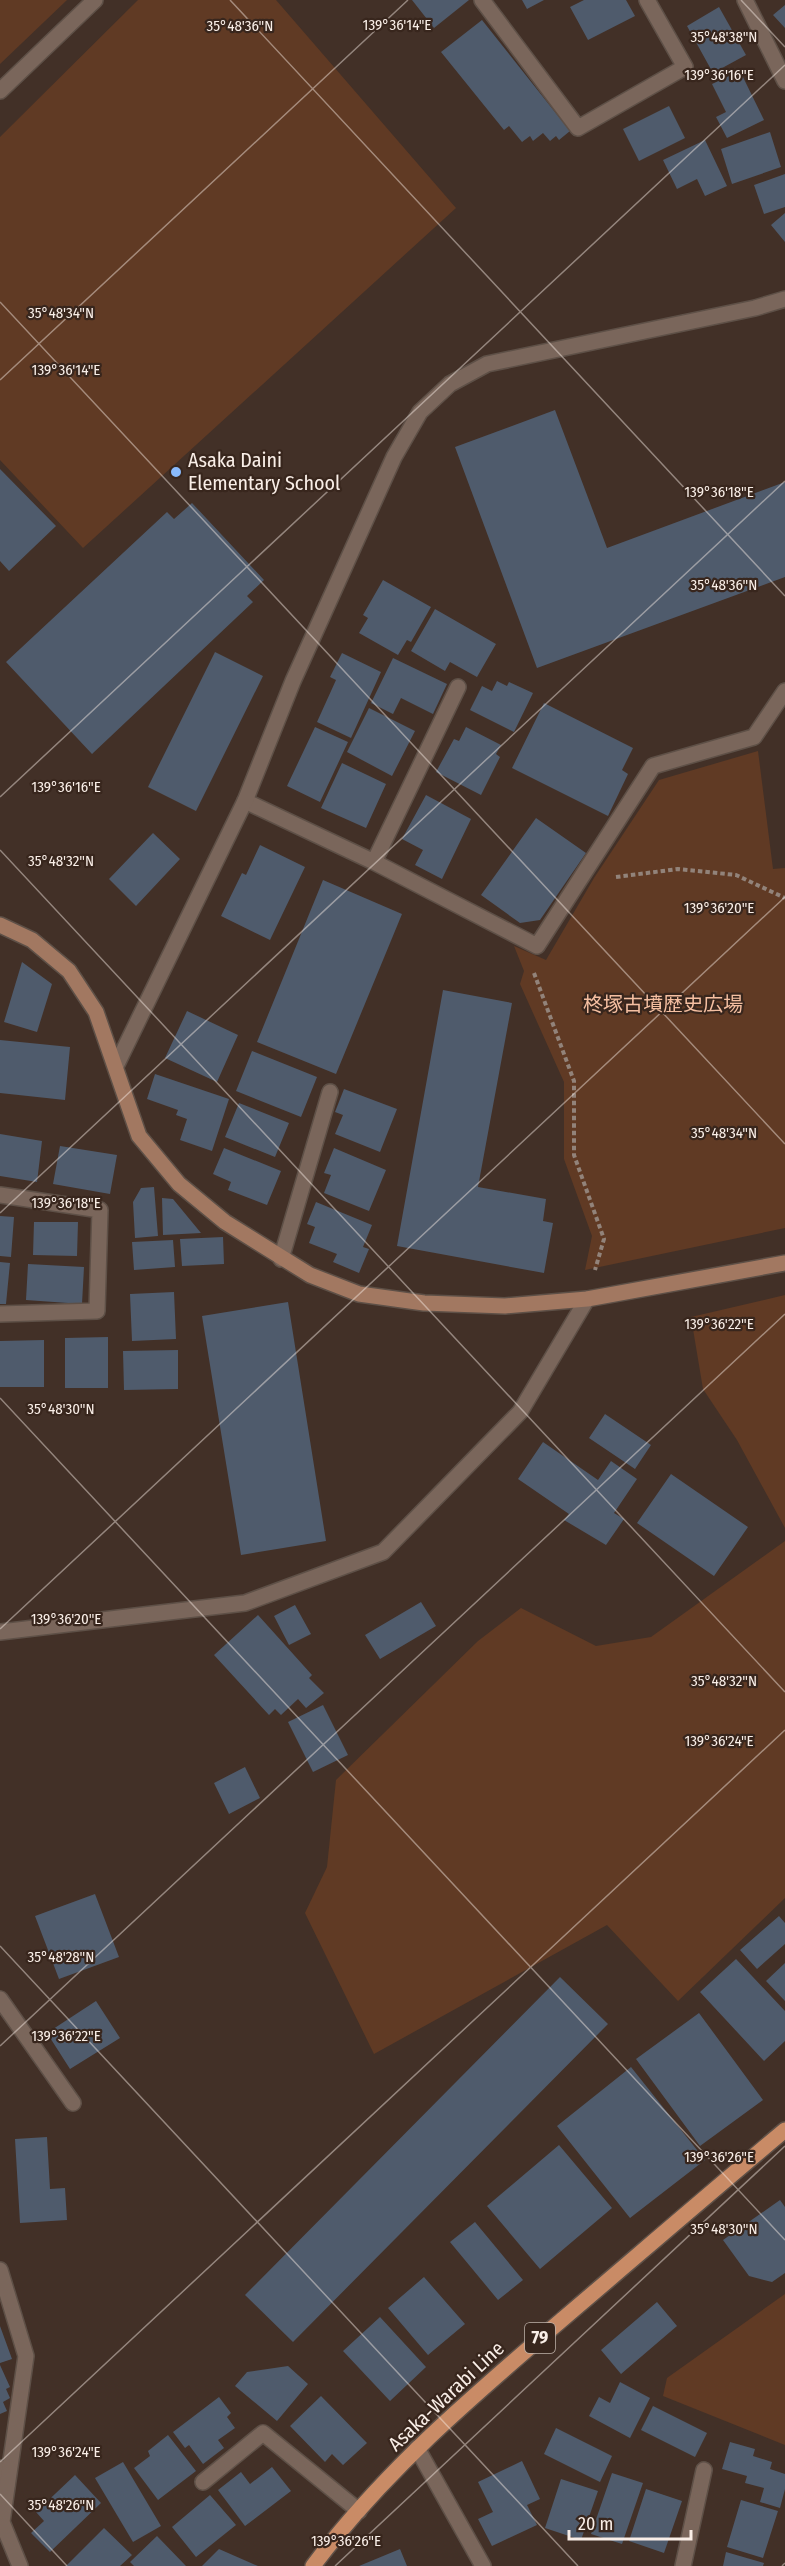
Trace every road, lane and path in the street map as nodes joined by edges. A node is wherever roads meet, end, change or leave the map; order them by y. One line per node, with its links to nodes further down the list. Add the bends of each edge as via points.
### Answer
1 (95, 0): 6 (street)
2 (482, 0): 3 (street, via 578,128 685,67)
3 (647, 0)
4 (745, 0): 5 (street)
5 (785, 81)
6 (0, 91)
7 (785, 299): 10 (street, via 488,364 450,384 420,412 394,458 293,681)
8 (458, 687): 11 (street)
9 (785, 691): 12 (street, via 754,737 653,766)
10 (245, 801): 11 (street); 16 (street)
11 (374, 862): 12 (street, via 537,946)
12 (592, 864): 13 (path, via 614,878 678,869 735,875)
13 (785, 898)
14 (0, 925): 16 (street, via 32,940 69,971 96,1012)
15 (533, 978): 21 (path, via 574,1081 574,1155 604,1239)
16 (116, 1066): 19 (street, via 139,1136 180,1184 225,1222)
17 (330, 1092): 19 (street)
18 (0, 1195): 23 (street, via 100,1210 97,1311)
19 (281, 1258): 22 (street, via 310,1275 359,1294 423,1303 505,1306)
20 (785, 1263): 22 (street)
21 (594, 1276)
22 (587, 1299): 24 (street, via 520,1412 383,1552 245,1603)
23 (0, 1314)
24 (0, 1632)
25 (0, 1999): 26 (street)
26 (73, 2103)
27 (785, 2130): 29 (main road, Asaka-Warabi Line / 79)
28 (0, 2270): 33 (street, via 26,2356)
29 (417, 2448): 34 (main road, Asaka-Warabi Line / 79); 37 (street)
30 (0, 2468): 33 (street)
31 (704, 2470): 39 (street)
32 (202, 2482): 34 (street, via 263,2433)
33 (7, 2485): 35 (street, via 2,2522)
34 (359, 2511): 36 (main road, Asaka-Warabi Line / 79)
35 (20, 2566)
36 (314, 2566)
37 (483, 2566): 38 (street)
38 (491, 2566)
39 (683, 2566)

